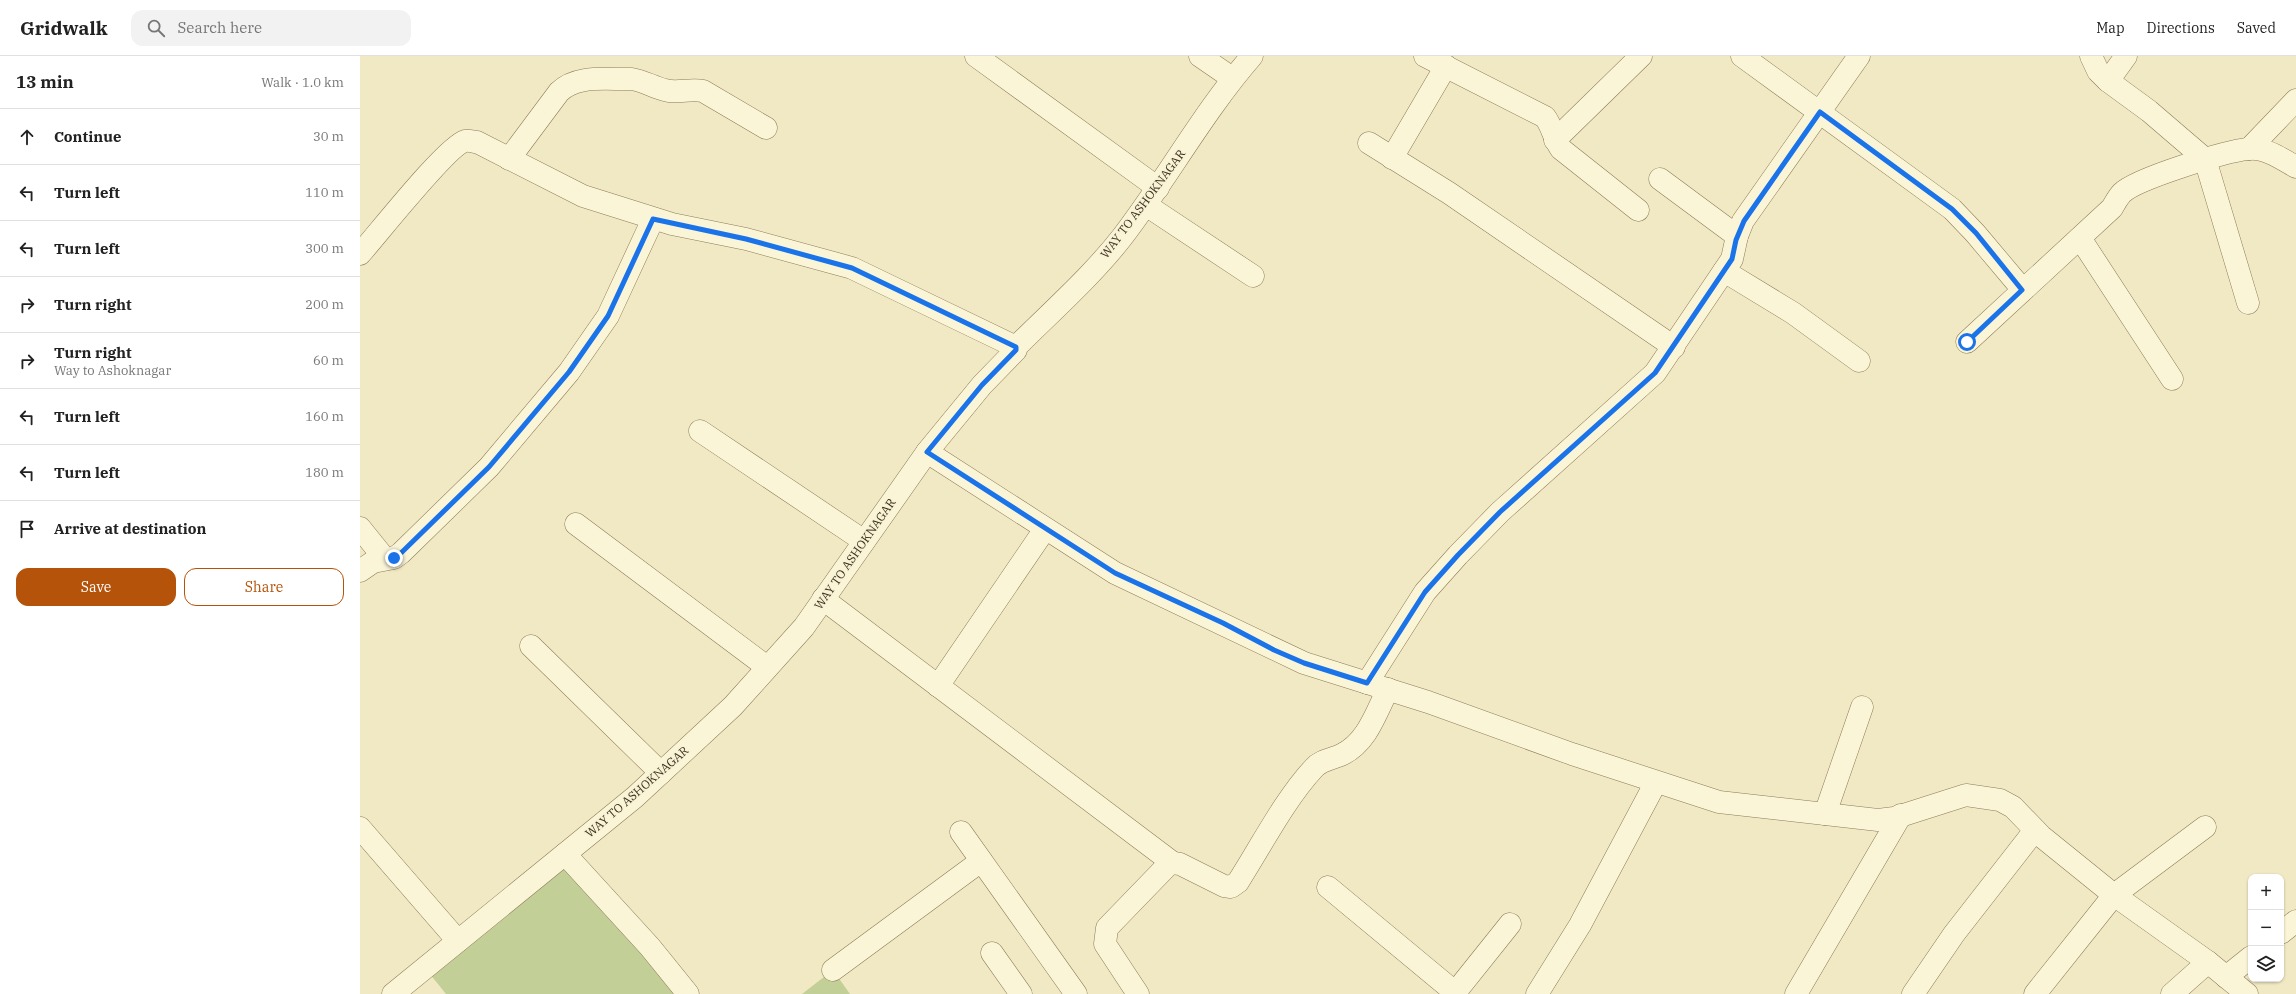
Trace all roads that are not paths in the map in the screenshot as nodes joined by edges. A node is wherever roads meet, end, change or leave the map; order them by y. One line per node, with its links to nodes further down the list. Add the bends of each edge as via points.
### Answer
1 (976, 56): 24 (street)
2 (1200, 56): 11 (street)
3 (1252, 56): 11 (street, WAY TO ASHOKNAGAR)
4 (1425, 56): 10 (street)
5 (1641, 56): 16 (street)
6 (1742, 56): 14 (street)
7 (1859, 56): 14 (street)
8 (2091, 56): 12 (street, via 2098,71)
9 (2126, 56): 12 (street)
10 (1446, 66): 16 (street, via 1545,117); 19 (street)
11 (1232, 78): 24 (street, WAY TO ASHOKNAGAR)
12 (2108, 81): 21 (street, via 2149,111)
13 (2296, 100): 18 (street)
14 (1820, 112): 27 (street, via 1744,221); 32 (street, via 1952,209 1976,233)
15 (766, 128): 20 (street, via 703,91 665,91 632,79 576,81 567,84 559,92)
16 (1555, 140): 25 (street, via 1561,149)
17 (1369, 143): 19 (street)
18 (2248, 149): 21 (street); 22 (street, via 2268,153)
19 (1392, 158): 36 (street, via 1449,193)
20 (509, 159): 26 (street, via 583,196); 29 (street, via 477,142 464,141 438,164)
21 (2205, 159): 28 (street, via 2128,188 2121,193 2112,208); 33 (street)
22 (2296, 167)
23 (1660, 180): 27 (street)
24 (1152, 196): 31 (street); 35 (street, WAY TO ASHOKNAGAR, via 1093,270)
25 (1638, 210)
26 (653, 219): 35 (street, via 746,239 852,268); 45 (street, via 608,316 569,372 489,467 401,553 394,558)
27 (1737, 236): 30 (street, via 1732,259)
28 (2080, 238): 32 (street); 38 (street)
29 (360, 254)
30 (1724, 271): 36 (street); 37 (street, via 1793,313)
31 (1253, 276)
32 (2022, 290): 34 (street)
33 (2248, 303)
34 (1967, 342)
35 (1016, 347): 40 (street, WAY TO ASHOKNAGAR)
36 (1674, 347): 50 (street, via 1655,373 1500,512 1458,555 1425,592)
37 (1859, 361)
38 (2172, 379)
39 (700, 431): 44 (street)
40 (927, 452): 43 (street); 44 (street, WAY TO ASHOKNAGAR)
41 (576, 524): 49 (street)
42 (360, 528): 45 (street)
43 (1045, 529): 50 (street, via 1115,573 1223,623 1274,650 1304,663); 51 (street)
44 (864, 541): 47 (street, WAY TO ASHOKNAGAR)
45 (385, 559): 46 (street, via 373,562)
46 (360, 571)
47 (823, 599): 49 (street, WAY TO ASHOKNAGAR, via 804,627); 51 (street)
48 (531, 646): 54 (street)
49 (767, 667): 54 (street, WAY TO ASHOKNAGAR, via 733,706)
50 (1367, 683): 52 (street)
51 (938, 686): 64 (street)
52 (1388, 689): 55 (street); 64 (street, via 1369,729 1354,747 1316,766 1302,782 1238,882 1230,887 1224,886)
53 (1862, 707): 56 (street)
54 (661, 773): 62 (street, WAY TO ASHOKNAGAR, via 636,797)
55 (1656, 782): 56 (street, via 1719,802); 82 (street, via 1580,925)
56 (1825, 814): 57 (street, via 1878,820)
57 (1901, 815): 60 (street, via 1966,795 1987,796 2013,807); 83 (street)
58 (2205, 827): 66 (street)
59 (360, 830): 70 (street)
60 (2035, 830): 66 (street); 84 (street, via 1954,934)
61 (961, 832): 63 (street)
62 (565, 854): 70 (street, WAY TO ASHOKNAGAR); 78 (street, via 650,947)
63 (981, 861): 74 (street); 80 (street)
64 (1173, 863): 81 (street, via 1167,866 1107,928 1104,937 1105,944)
65 (1328, 887): 76 (street)
66 (2114, 895): 73 (street); 85 (street)
67 (2296, 921): 69 (street)
68 (1510, 924): 76 (street)
69 (2284, 931)
70 (458, 941): 77 (street, WAY TO ASHOKNAGAR)
71 (992, 953): 79 (street)
72 (2248, 959): 75 (street)
73 (2208, 962): 75 (street); 86 (street)
74 (833, 970)
75 (2226, 977): 87 (street)
76 (1455, 993)
77 (393, 994)
78 (688, 994)
79 (1021, 994)
80 (1076, 994)
81 (1138, 994)
82 (1537, 994)
83 (1796, 994)
84 (1913, 994)
85 (2035, 994)
86 (2172, 994)
87 (2247, 994)

